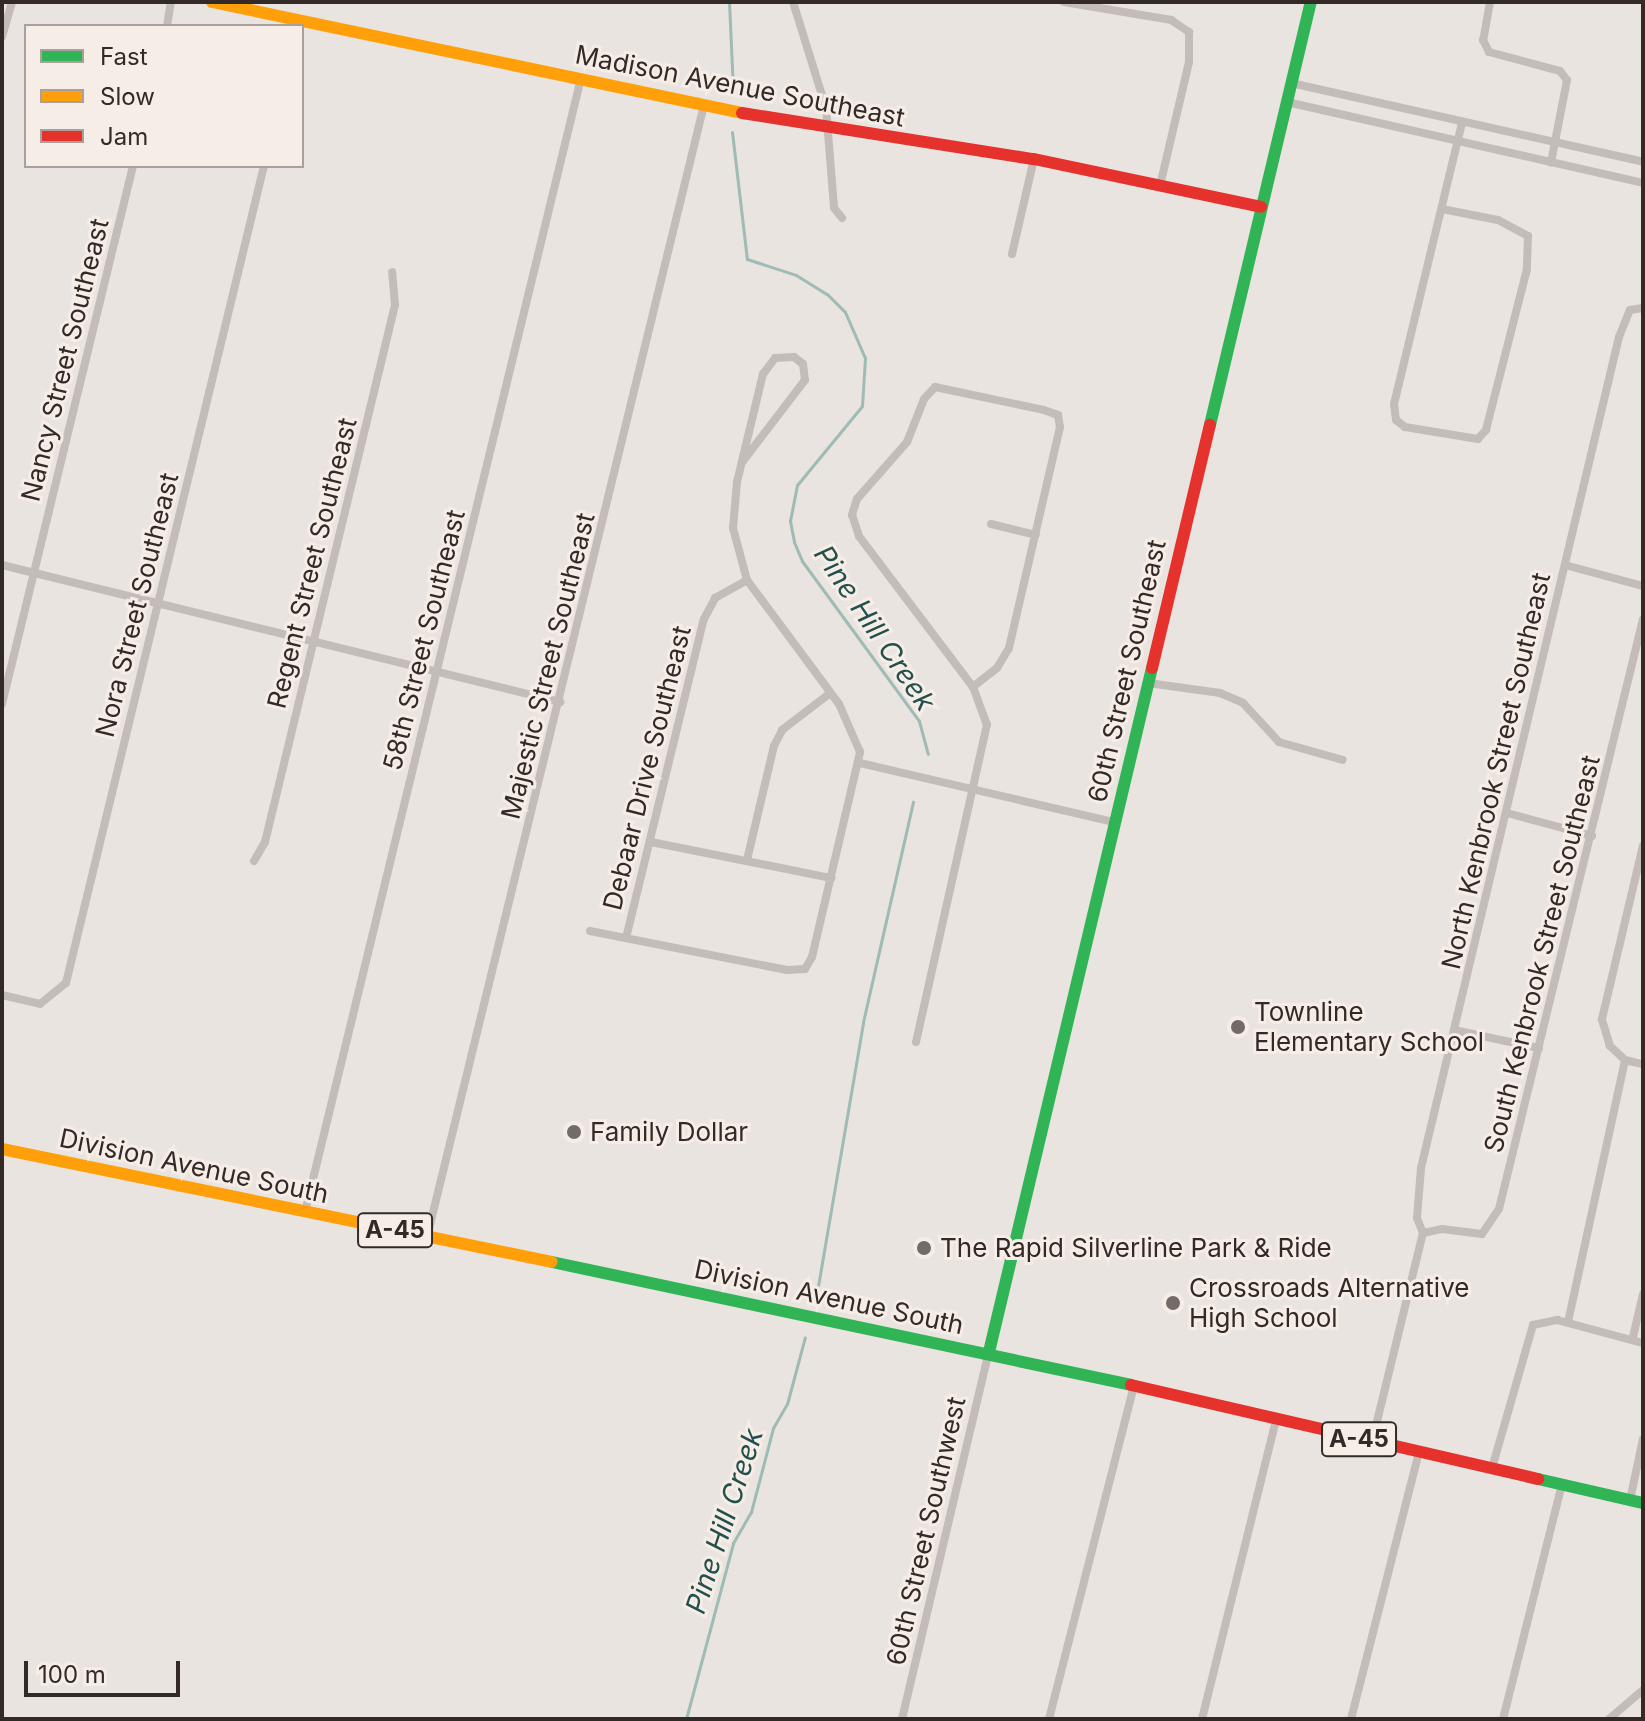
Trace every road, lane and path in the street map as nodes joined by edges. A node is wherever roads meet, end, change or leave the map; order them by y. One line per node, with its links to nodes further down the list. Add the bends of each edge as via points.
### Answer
1 (12, 2): 11 (street)
2 (171, 2): 9 (street)
3 (212, 2): 8 (main road, Madison Avenue Southeast)
4 (793, 2): 17 (street)
5 (1064, 2): 26 (street, via 1171,20 1189,32 1189,62)
6 (1311, 2): 13 (main road, 60th Street Southeast)
7 (1490, 2): 19 (street, via 1483,40 1489,52 1560,71 1567,80)
8 (298, 23)
9 (167, 24)
10 (304, 24): 12 (main road, Madison Avenue Southeast)
11 (2, 37)
12 (581, 78): 15 (main road, Madison Avenue Southeast); 44 (street, 58th Street Southeast)
13 (1291, 83): 14 (main road, 60th Street Southeast); 16 (street)
14 (1287, 102): 18 (street); 27 (main road, 60th Street Southeast)
15 (704, 105): 17 (main road, Madison Avenue Southeast); 48 (street, Majestic Street Southeast)
16 (1462, 122): 18 (street); 19 (street)
17 (829, 127): 20 (main road, Madison Avenue Southeast); 29 (street, via 834,208)
18 (1458, 141): 21 (street); 28 (street)
19 (1555, 143): 21 (street); 22 (street)
20 (1034, 159): 26 (main road, Madison Avenue Southeast); 30 (street)
21 (1551, 162): 25 (street)
22 (1643, 162)
23 (133, 168): 38 (street, Nancy Street Southeast)
24 (264, 168): 41 (street, Nora Street Southeast)
25 (1643, 183)
26 (1160, 186): 27 (main road, Madison Avenue Southeast)
27 (1261, 207): 45 (main road, 60th Street Southeast)
28 (1442, 209): 28 (street, via 1498,220 1528,236 1527,269 1486,430 1478,439 1417,430 1396,420 1394,404)
29 (842, 218)
30 (1012, 254)
31 (392, 272): 43 (street, Regent Street Southeast, via 395,305)
32 (1643, 308): 37 (street, North Kenbrook Street Southeast, via 1630,310 1619,337)
33 (743, 461): 33 (street, via 769,362 781,355 794,357 803,364 805,380); 39 (street, via 733,528)
34 (991, 524): 35 (street)
35 (1036, 535): 46 (street, via 1009,648 997,668); 46 (street, via 1060,427 1058,415 935,387 907,442 857,499 852,515 859,536)
36 (2, 565): 38 (street)
37 (1565, 565): 40 (street); 53 (street, North Kenbrook Street Southeast)
38 (33, 575): 41 (street); 49 (street, Nancy Street Southeast)
39 (747, 580): 47 (street); 56 (street, Debaar Drive Southeast, via 715,598 704,619)
40 (1643, 586)
41 (158, 605): 43 (street); 63 (street, Nora Street Southeast, via 66,983 40,1004)
42 (1643, 619): 55 (street, South Kenbrook Street Southeast)
43 (313, 642): 44 (street); 59 (street, Regent Street Southeast, via 265,842)
44 (437, 672): 48 (street); 70 (street, 58th Street Southeast)
45 (1148, 683): 50 (street, via 1220,693 1243,703 1279,742); 54 (main road, 60th Street Southeast)
46 (973, 687): 52 (street, via 987,725)
47 (829, 694): 51 (street, via 848,722); 58 (street, via 782,730 774,746)
48 (560, 702): 72 (street, Majestic Street Southeast)
49 (2, 704)
50 (1343, 760)
51 (860, 763): 52 (street); 60 (street)
52 (975, 789): 54 (street); 65 (street)
53 (1507, 813): 55 (street); 64 (street, North Kenbrook Street Southeast)
54 (1114, 822): 77 (main road, 60th Street Southeast)
55 (1592, 836): 66 (street, South Kenbrook Street Southeast)
56 (651, 842): 58 (street); 62 (street, Debaar Drive Southeast)
57 (1643, 846): 67 (street, via 1602,1019 1610,1046)
58 (747, 860): 60 (street)
59 (254, 861)
60 (831, 878): 62 (street, via 805,969 787,970)
61 (590, 931): 62 (street)
62 (626, 938)
63 (2, 995)
64 (1454, 1030): 66 (street); 71 (street, North Kenbrook Street Southeast, via 1416,1197)
65 (916, 1042)
66 (1539, 1048): 71 (street, South Kenbrook Street Southeast, via 1494,1223 1482,1234 1442,1229)
67 (1625, 1060): 68 (street); 74 (street)
68 (1643, 1064)
69 (2, 1149): 70 (main road, Division Avenue South / A-45)
70 (305, 1212): 72 (main road, Division Avenue South / A-45)
71 (1423, 1233): 81 (street, North Kenbrook Street Southeast)
72 (427, 1237): 77 (main road, Division Avenue South / A-45)
73 (1643, 1294): 75 (street)
74 (1568, 1322): 75 (street); 83 (street, via 1547,1320 1528,1333)
75 (1633, 1337): 76 (street)
76 (1643, 1343)
77 (989, 1352): 78 (main road, Division Avenue South / A-45); 87 (street, 60th Street Southwest)
78 (1134, 1386): 79 (main road, Division Avenue South / A-45); 88 (street)
79 (1276, 1419): 81 (main road, Division Avenue South / A-45); 89 (street)
80 (1643, 1439): 85 (street)
81 (1372, 1442): 82 (main road, Division Avenue South / A-45)
82 (1419, 1452): 83 (main road, Division Avenue South / A-45); 90 (street)
83 (1492, 1468): 84 (main road, Division Avenue South / A-45)
84 (1562, 1484): 85 (main road, Division Avenue South / A-45); 91 (street)
85 (1636, 1501)
86 (1643, 1690): 92 (street)
87 (902, 1719)
88 (1049, 1719)
89 (1202, 1719)
90 (1351, 1719)
91 (1503, 1719)
92 (1609, 1719)

